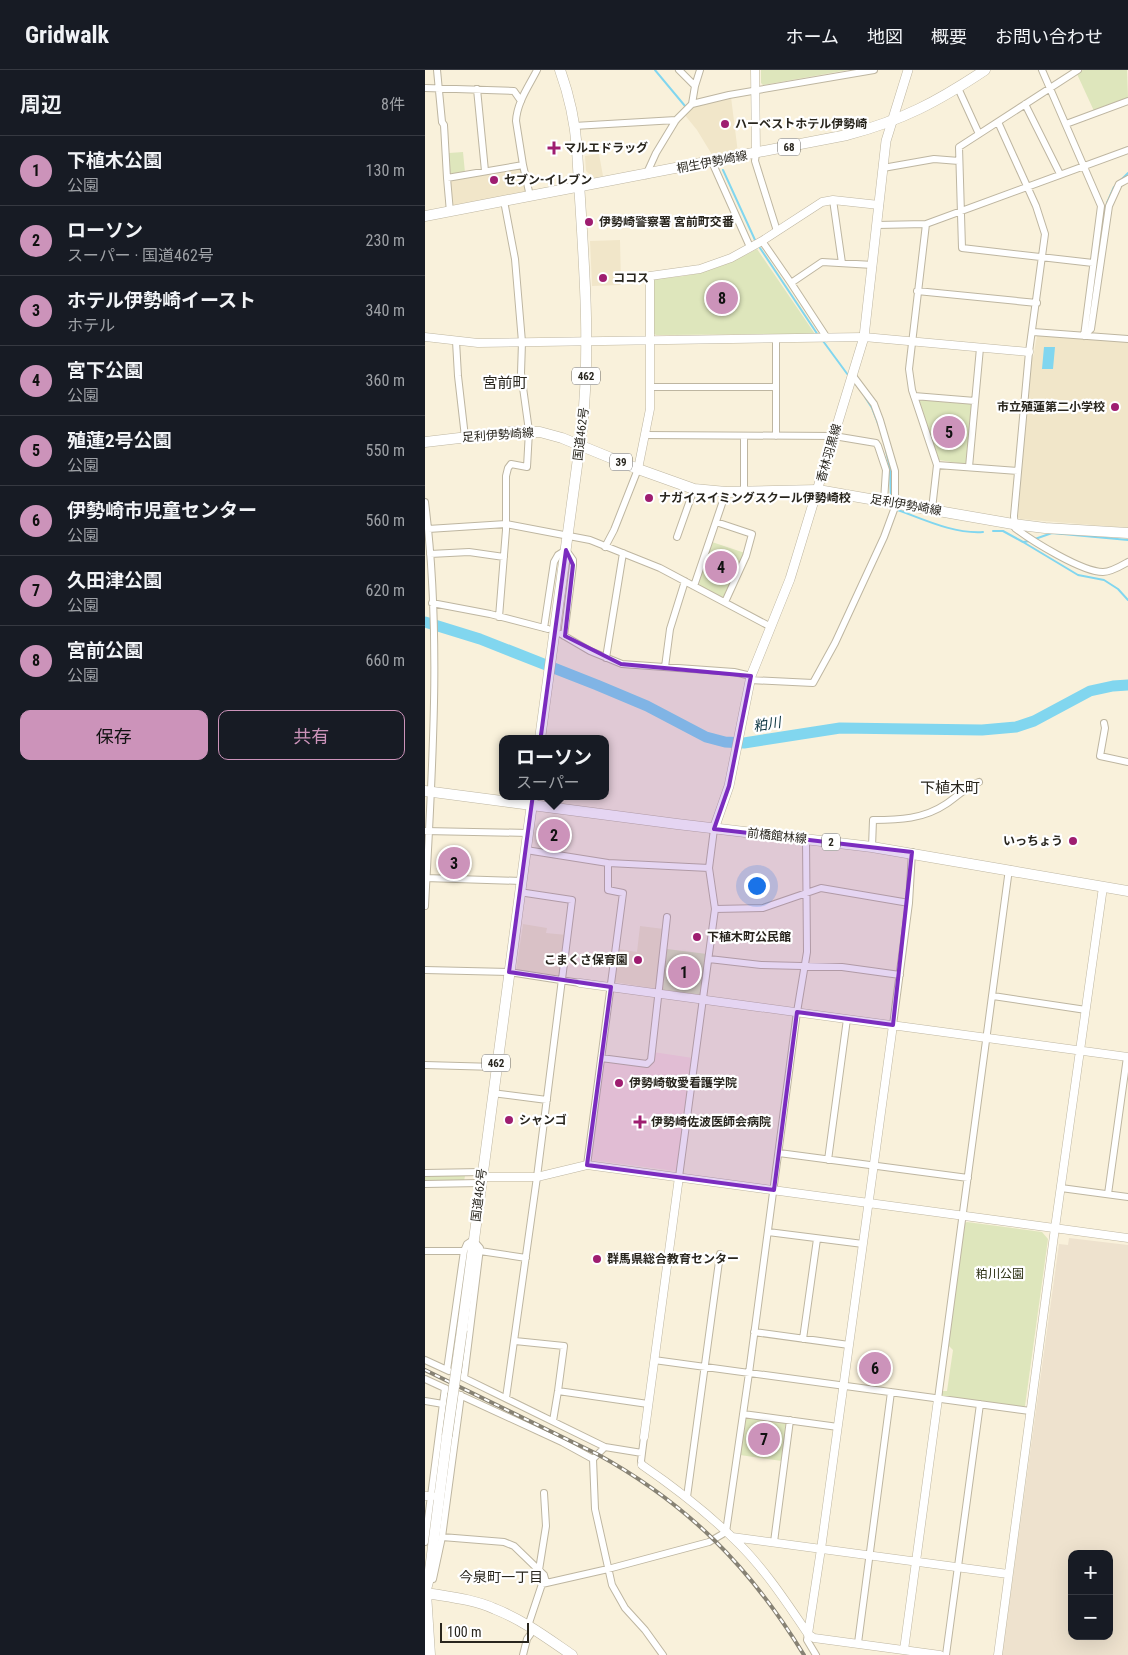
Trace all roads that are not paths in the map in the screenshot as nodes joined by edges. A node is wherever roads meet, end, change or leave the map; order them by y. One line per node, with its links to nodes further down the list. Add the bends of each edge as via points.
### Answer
1 (437, 70): 14 (street)
2 (537, 70): 20 (street)
3 (560, 70): 27 (main road, 国道462号 / 462)
4 (679, 70): 12 (street)
5 (700, 70): 12 (street)
6 (755, 70): 18 (street)
7 (874, 70): 18 (street)
8 (908, 70): 24 (main road, 香林羽黒線)
9 (1042, 70): 16 (street)
10 (1078, 70): 16 (street)
11 (980, 71): 15 (main road, 桐生伊勢崎線 / 68)
12 (695, 86): 21 (street)
13 (425, 88): 14 (street)
14 (437, 88): 17 (street); 39 (street, via 444,125)
15 (958, 88): 24 (main road, 桐生伊勢崎線 / 68, via 929,106); 28 (street)
16 (1050, 88): 22 (street); 26 (street)
17 (477, 89): 20 (street, via 514,91); 36 (street)
18 (755, 91): 21 (street); 30 (street)
19 (1128, 101): 26 (street)
20 (521, 102): 34 (street, via 516,121)
21 (692, 104): 23 (street)
22 (1025, 104): 25 (street); 37 (street)
23 (676, 120): 27 (street); 38 (street)
24 (891, 122): 30 (main road, 桐生伊勢崎線 / 68, via 847,136); 35 (main road, 香林羽黒線)
25 (998, 122): 28 (street); 42 (street)
26 (1066, 124): 33 (street)
27 (574, 126): 41 (main road, 国道462号 / 462)
28 (979, 134): 31 (street, via 959,147)
29 (1128, 150): 33 (street)
30 (756, 153): 32 (main road, 桐生伊勢崎線 / 68); 52 (street, via 755,161)
31 (959, 161): 35 (street, via 935,160); 48 (street)
32 (712, 162): 38 (main road, 桐生伊勢崎線 / 68); 54 (street)
33 (1083, 165): 37 (street); 56 (street, via 1101,209)
34 (523, 166): 36 (street); 43 (street)
35 (883, 168): 46 (main road, 香林羽黒線)
36 (485, 171): 39 (street)
37 (1060, 174): 42 (street)
38 (646, 175): 41 (main road, 桐生伊勢崎線 / 68)
39 (447, 178): 47 (street)
40 (1128, 179): 63 (street, via 1119,184 1109,206 1091,328)
41 (579, 187): 43 (main road, 桐生伊勢崎線 / 68); 71 (main road, 国道462号 / 462)
42 (1027, 188): 48 (street); 55 (street, via 1045,234)
43 (530, 196): 45 (main road, 桐生伊勢崎線 / 68)
44 (833, 200): 46 (street); 52 (street, via 814,206); 57 (street)
45 (505, 202): 47 (main road, 桐生伊勢崎線 / 68); 72 (street, via 515,259)
46 (879, 205): 51 (main road, 香林羽黒線)
47 (450, 212): 49 (main road, 桐生伊勢崎線 / 68)
48 (960, 212): 50 (street); 55 (street, via 962,248)
49 (425, 216)
50 (926, 224): 51 (street); 60 (street)
51 (877, 226): 58 (main road, 香林羽黒線)
52 (777, 231): 53 (street)
53 (762, 241): 54 (street); 59 (street)
54 (750, 248): 69 (street, via 706,267 650,276)
55 (1043, 257): 56 (street); 61 (street)
56 (1093, 262): 63 (street)
57 (842, 263): 58 (street); 59 (street, via 822,262)
58 (873, 264): 67 (main road, 香林羽黒線)
59 (791, 283): 66 (street)
60 (917, 291): 61 (street); 73 (street)
61 (1037, 303): 62 (street)
62 (1033, 332): 63 (street); 75 (street)
63 (1084, 336): 68 (street)
64 (425, 337): 70 (street)
65 (776, 338): 66 (street); 69 (street); 78 (street)
66 (822, 338): 67 (street)
67 (865, 338): 73 (street); 76 (main road, 香林羽黒線)
68 (1128, 339)
69 (651, 340): 71 (street); 77 (street)
70 (456, 341): 72 (street); 86 (street)
71 (586, 341): 72 (street); 88 (main road, 国道462号 / 462, via 586,388)
72 (522, 342): 81 (street, via 521,373)
73 (912, 342): 74 (street); 79 (street, via 909,369)
74 (980, 348): 75 (street); 80 (street)
75 (1029, 352): 92 (street)
76 (852, 378): 85 (main road, 香林羽黒線); 98 (street, via 874,404 880,420 895,471)
77 (651, 387): 78 (street); 82 (street)
78 (776, 387): 84 (street)
79 (914, 396): 80 (street); 89 (street)
80 (975, 401): 90 (street)
81 (529, 431): 86 (main road, 足利伊勢崎線 / 39); 88 (main road, 足利伊勢崎線 / 39); 101 (street, via 527,467 511,464 508,468)
82 (645, 435): 83 (street); 91 (street)
83 (743, 436): 84 (street); 95 (street)
84 (776, 436): 85 (street)
85 (834, 436): 94 (main road, 香林羽黒線); 98 (street, via 876,443)
86 (465, 437): 87 (main road, 足利伊勢崎線 / 39)
87 (425, 442)
88 (580, 445): 91 (main road, 足利伊勢崎線 / 39); 105 (main road, 国道462号 / 462)
89 (937, 464): 90 (street); 99 (street)
90 (969, 467): 92 (street)
91 (638, 469): 93 (main road, 足利伊勢崎線 / 39); 107 (street)
92 (1018, 471): 102 (street)
93 (694, 489): 96 (main road, 足利伊勢崎線 / 39); 106 (street)
94 (818, 490): 95 (main road, 足利伊勢崎線 / 39); 98 (main road, 足利伊勢崎線 / 39); 118 (main road, 香林羽黒線)
95 (744, 491): 96 (main road, 足利伊勢崎線 / 39)
96 (726, 492): 100 (street)
97 (425, 502): 103 (street)
98 (892, 504): 99 (main road, 足利伊勢崎線 / 39); 121 (street, via 884,537 813,683)
99 (932, 509): 102 (main road, 足利伊勢崎線 / 39)
100 (716, 522): 114 (street); 115 (street, via 752,534 746,556)
101 (507, 524): 103 (street); 105 (street); 111 (street)
102 (1013, 524): 104 (main road, 足利伊勢崎線 / 39); 112 (street, via 1035,543 1093,571 1105,572)
103 (428, 528): 110 (street)
104 (1128, 533)
105 (568, 537): 107 (street, via 590,540); 108 (main road, 国道462号 / 462)
106 (677, 537)
107 (605, 547): 109 (street)
108 (566, 550): 117 (street, via 555,558 546,629); 119 (street, via 573,565 563,635); 123 (main road, 国道462号 / 462)
109 (623, 553): 113 (street); 119 (street)
110 (430, 554): 111 (street, via 469,552); 116 (street)
111 (504, 557): 117 (street)
112 (1128, 562)
113 (685, 581): 114 (street); 120 (street, via 670,629)
114 (694, 586): 115 (street)
115 (725, 602): 118 (street)
116 (432, 605): 117 (street); 126 (street, via 433,780)
117 (499, 617)
118 (771, 627): 121 (main road, 香林羽黒線)
119 (606, 658): 120 (street, via 621,664)
120 (665, 667): 121 (street, via 735,672)
121 (751, 678): 129 (main road, 香林羽黒線, via 729,788)
122 (1104, 723): 124 (street, via 1100,756)
123 (541, 735)
124 (1128, 762)
125 (979, 782): 133 (street, via 919,817 873,820)
126 (428, 791): 127 (main road, 前橋館林線 / 2); 130 (street)
127 (499, 798)
128 (532, 801): 129 (main road, 前橋館林線 / 2); 131 (main road, 国道462号 / 462)
129 (714, 829): 132 (main road, 前橋館林線 / 2); 137 (street)
130 (427, 831): 131 (street); 139 (street)
131 (528, 833): 134 (main road, 国道462号 / 462)
132 (807, 839): 133 (main road, 前橋館林線 / 2); 144 (street)
133 (872, 846): 135 (main road, 前橋館林線 / 2)
134 (526, 850): 136 (street); 140 (main road, 国道462号 / 462)
135 (912, 852): 138 (main road, 前橋館林線 / 2); 145 (street)
136 (608, 863): 137 (street); 156 (street, via 608,890 623,893)
137 (709, 868): 147 (street)
138 (1009, 869): 141 (main road, 前橋館林線 / 2); 158 (street)
139 (426, 878): 140 (street); 146 (street)
140 (521, 881): 143 (main road, 国道462号 / 462)
141 (1103, 887): 142 (main road, 前橋館林線 / 2); 160 (street)
142 (1128, 891)
143 (519, 892): 152 (main road, 国道462号 / 462); 154 (street, via 572,900)
144 (808, 892): 145 (street, via 821,888); 147 (street, via 763,908); 150 (street)
145 (909, 903): 153 (street)
146 (425, 906)
147 (715, 909): 149 (street)
148 (667, 917): 157 (street)
149 (709, 959): 150 (street); 159 (street)
150 (805, 966): 153 (street); 161 (street)
151 (425, 970): 152 (street)
152 (509, 972): 154 (street); 169 (main road, 国道462号 / 462)
153 (899, 975): 163 (street)
154 (563, 980): 155 (street); 171 (street)
155 (580, 983): 156 (street)
156 (611, 987): 157 (street); 167 (street)
157 (658, 993): 159 (street); 167 (street, via 651,1060 647,1064)
158 (993, 996): 160 (street); 164 (street)
159 (703, 999): 161 (street); 179 (street)
160 (1086, 1010): 165 (street)
161 (797, 1012): 162 (street); 172 (street)
162 (847, 1019): 163 (street); 173 (street)
163 (893, 1025): 164 (street); 175 (street)
164 (987, 1038): 165 (street); 180 (street)
165 (1081, 1051): 166 (street); 182 (street)
166 (1127, 1057): 184 (street)
167 (601, 1058): 174 (street)
168 (425, 1065): 169 (street)
169 (496, 1067): 170 (main road, 国道462号 / 462)
170 (492, 1093): 171 (street); 177 (main road, 国道462号 / 462)
171 (547, 1100): 178 (street)
172 (779, 1153): 173 (street); 183 (street)
173 (828, 1160): 175 (street)
174 (587, 1165): 178 (street); 179 (street)
175 (873, 1166): 180 (street); 186 (street)
176 (425, 1173): 177 (street)
177 (481, 1177): 178 (street); 181 (street); 192 (main road, 国道462号 / 462)
178 (537, 1177): 198 (street)
179 (679, 1177): 183 (street); 204 (street)
180 (968, 1178): 187 (street)
181 (425, 1184)
182 (1061, 1188): 184 (street); 188 (street)
183 (774, 1190): 186 (street); 189 (street)
184 (1108, 1194): 185 (street)
185 (1128, 1197)
186 (869, 1203): 187 (street); 193 (street)
187 (963, 1216): 188 (street); 216 (street)
188 (1055, 1228): 190 (street); 221 (street)
189 (768, 1232): 191 (street); 199 (street)
190 (1128, 1238)
191 (817, 1239): 193 (street); 200 (street)
192 (473, 1240): 195 (street); 196 (street); 245 (main road, 国道462号 / 462, bridge)
193 (863, 1244): 202 (street)
194 (425, 1251): 195 (street)
195 (464, 1251): 206 (street)
196 (480, 1251): 198 (street); 208 (street)
197 (720, 1254): 205 (street)
198 (525, 1258): 201 (street)
199 (754, 1332): 200 (street); 207 (street)
200 (803, 1339): 202 (street)
201 (515, 1341): 212 (street, via 564,1346); 215 (street)
202 (849, 1345): 210 (street)
203 (425, 1360): 206 (street)
204 (654, 1360): 205 (street); 219 (street)
205 (704, 1367): 207 (street); 233 (street)
206 (447, 1370): 208 (street)
207 (749, 1373): 210 (street); 222 (street)
208 (464, 1378): 215 (street)
209 (425, 1379): 211 (street)
210 (843, 1386): 213 (street); 225 (street)
211 (445, 1388): 214 (street); 218 (street)
212 (558, 1391): 219 (street); 224 (street)
213 (891, 1392): 216 (street); 239 (street)
214 (461, 1396): 229 (street); 235 (street)
215 (506, 1398): 224 (street)
216 (938, 1399): 220 (street); 240 (street)
217 (425, 1401): 218 (street)
218 (443, 1404): 232 (street)
219 (649, 1404): 226 (street)
220 (980, 1404): 221 (street); 241 (street)
221 (1030, 1411): 244 (street)
222 (743, 1414): 223 (street); 234 (street)
223 (790, 1420): 225 (street); 237 (street)
224 (553, 1421): 227 (street)
225 (838, 1427): 238 (street)
226 (644, 1437): 228 (street)
227 (605, 1447): 228 (street); 229 (street)
228 (642, 1452): 230 (street)
229 (593, 1459): 242 (street, via 595,1508)
230 (643, 1465): 233 (street)
231 (544, 1493): 243 (street, via 546,1526)
232 (428, 1496): 236 (street)
233 (687, 1497): 234 (street)
234 (729, 1534): 237 (street); 242 (street); 249 (street, via 770,1580)
235 (442, 1537): 243 (street, via 504,1542 514,1546); 245 (street, via 433,1579)
236 (425, 1542)
237 (774, 1542): 238 (street)
238 (821, 1549): 239 (street); 249 (street)
239 (870, 1556): 240 (street); 250 (street)
240 (916, 1562): 241 (street); 251 (street)
241 (957, 1568): 244 (street); 258 (street)
242 (607, 1569): 246 (street); 255 (street, via 620,1601)
243 (539, 1570): 246 (street)
244 (1008, 1574): 259 (street)
245 (427, 1578): 247 (main road, 国道462号 / 462)
246 (546, 1582): 248 (street, via 542,1584)
247 (426, 1593): 248 (main road, via 481,1604); 252 (main road, 国道462号)
248 (531, 1627): 253 (street); 254 (main road)
249 (809, 1634): 250 (street, via 814,1638); 256 (street, via 807,1640)
250 (858, 1644): 251 (street)
251 (904, 1650): 257 (street)
252 (430, 1655)
253 (523, 1655)
254 (572, 1655)
255 (663, 1655)
256 (816, 1655)
257 (940, 1655)
258 (946, 1655)
259 (998, 1655)

